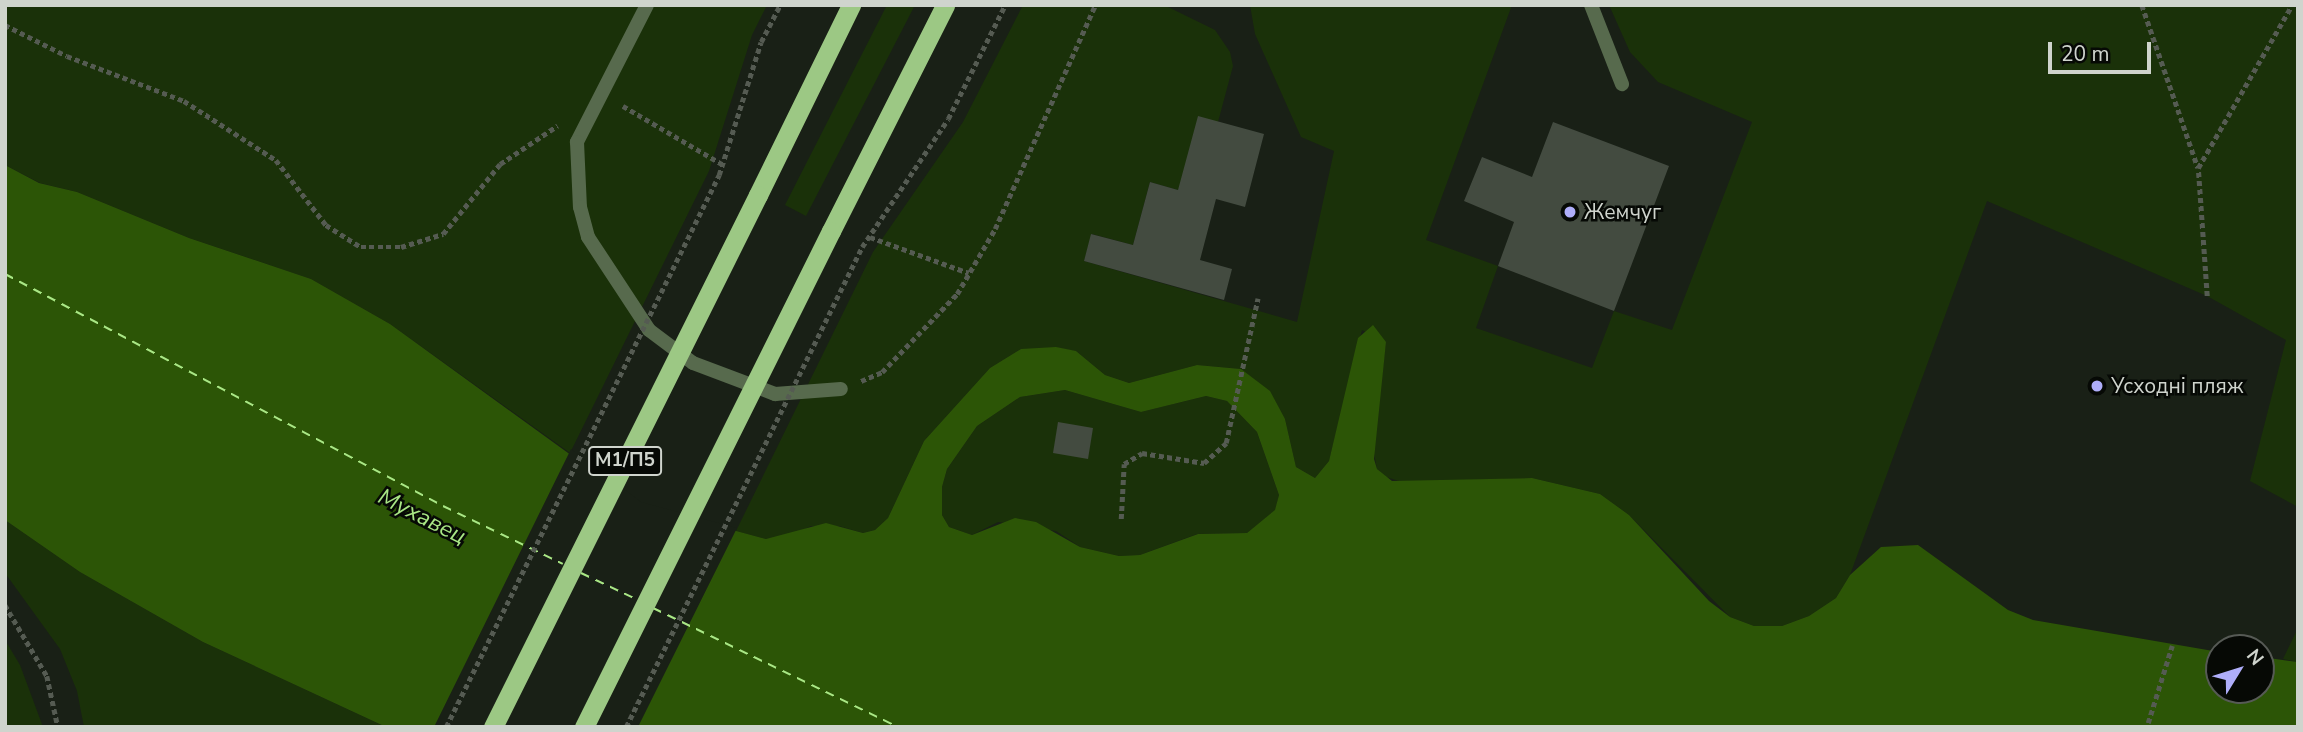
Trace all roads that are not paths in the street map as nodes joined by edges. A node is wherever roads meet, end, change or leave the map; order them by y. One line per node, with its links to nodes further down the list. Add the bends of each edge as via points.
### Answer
1 (647, 5): 6 (lane, via 577,142 580,207 588,237 649,330 693,363 775,394)
2 (851, 5): 7 (highway, М1/П5, bridge)
3 (945, 5): 8 (highway, bridge)
4 (1591, 5): 5 (lane)
5 (1622, 84)
6 (841, 389)
7 (493, 727)
8 (584, 727)

